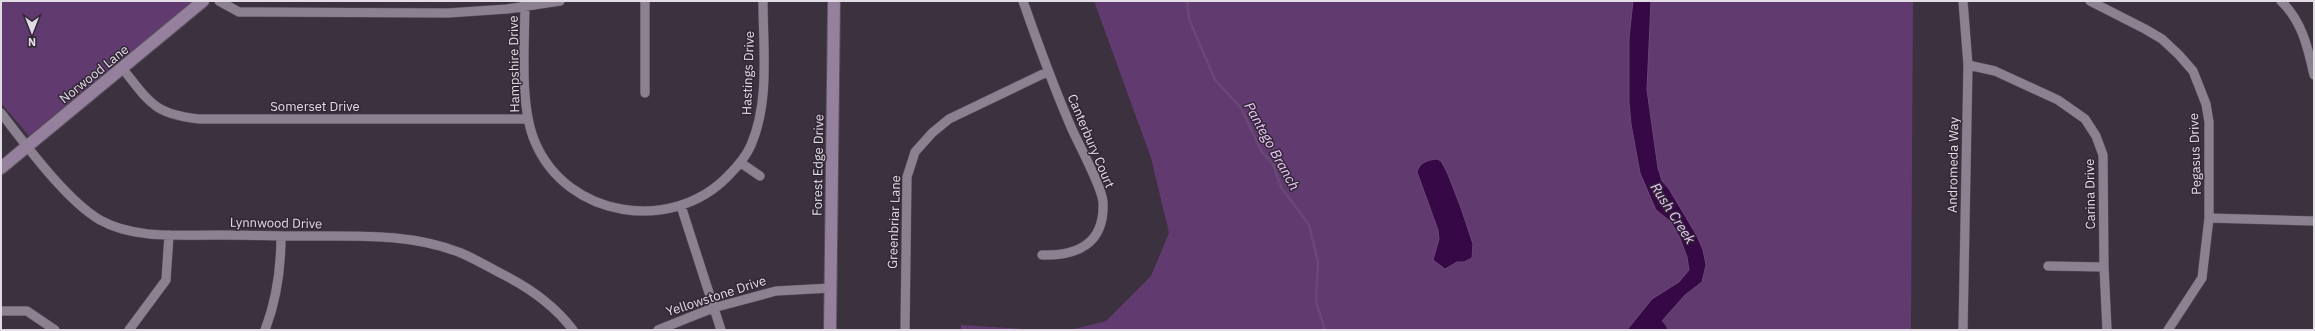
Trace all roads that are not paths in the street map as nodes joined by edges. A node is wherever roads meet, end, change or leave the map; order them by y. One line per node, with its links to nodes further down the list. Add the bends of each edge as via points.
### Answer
1 (203, 1): 13 (street, Norwood Lane)
2 (219, 1): 11 (street, via 239,12 261,13 448,14)
3 (560, 1): 11 (street)
4 (645, 1): 16 (street)
5 (763, 1): 20 (street, Hastings Drive, via 761,114 751,146)
6 (834, 1): 31 (street, Forest Edge Drive)
7 (1024, 1): 14 (street, Canterbury Court)
8 (1963, 1): 12 (street, Andromeda Way)
9 (2090, 1): 24 (street, Pegasus Drive, via 2162,39 2193,71 2202,91 2209,122)
10 (2281, 1): 15 (street, via 2298,23)
11 (525, 3): 18 (street, Hampshire Drive)
12 (1968, 65): 30 (street, Carina Drive, via 1995,71 2058,100 2085,119 2096,136 2103,155); 42 (street, Andromeda Way)
13 (123, 69): 18 (street, Somerset Drive, via 147,100 162,111 175,116 199,119); 19 (street, Norwood Lane)
14 (1047, 72): 28 (street, Canterbury Court, via 1103,203 1098,232 1084,248 1072,254); 41 (street, Greenbriar Lane, via 949,119 915,152 907,177)
15 (2314, 75)
16 (646, 94)
17 (1, 113): 19 (street, Lynnwood Drive)
18 (528, 119): 23 (street, Hampshire Drive, via 535,142 545,160 567,184 595,202 614,209 641,212)
19 (27, 146): 21 (street, Norwood Lane); 26 (street, Lynnwood Drive, via 54,178 83,207 101,220 130,231)
20 (741, 163): 22 (street); 23 (street, Hastings Drive, via 710,192)
21 (1, 168)
22 (760, 176)
23 (681, 206): 32 (street)
24 (2209, 218): 25 (street); 44 (street, Pegasus Drive, via 2202,278)
25 (2314, 221)
26 (169, 235): 27 (street, Lynnwood Drive); 35 (street, via 166,280)
27 (281, 236): 36 (street, via 279,284); 37 (street, Lynnwood Drive, via 382,236 434,245 461,253 523,284 566,320)
28 (1042, 255)
29 (2048, 266): 30 (street)
30 (2104, 267): 43 (street, Carina Drive)
31 (831, 288): 32 (street, Yellowstone Drive, via 776,291); 40 (street, Forest Edge Drive)
32 (713, 308): 38 (street, Yellowstone Drive); 39 (street)
33 (1, 311): 34 (street, via 27,311)
34 (55, 330)
35 (129, 330)
36 (265, 330)
37 (573, 330)
38 (658, 330)
39 (721, 330)
40 (830, 330)
41 (905, 330)
42 (1964, 330)
43 (2107, 330)
44 (2168, 330)

